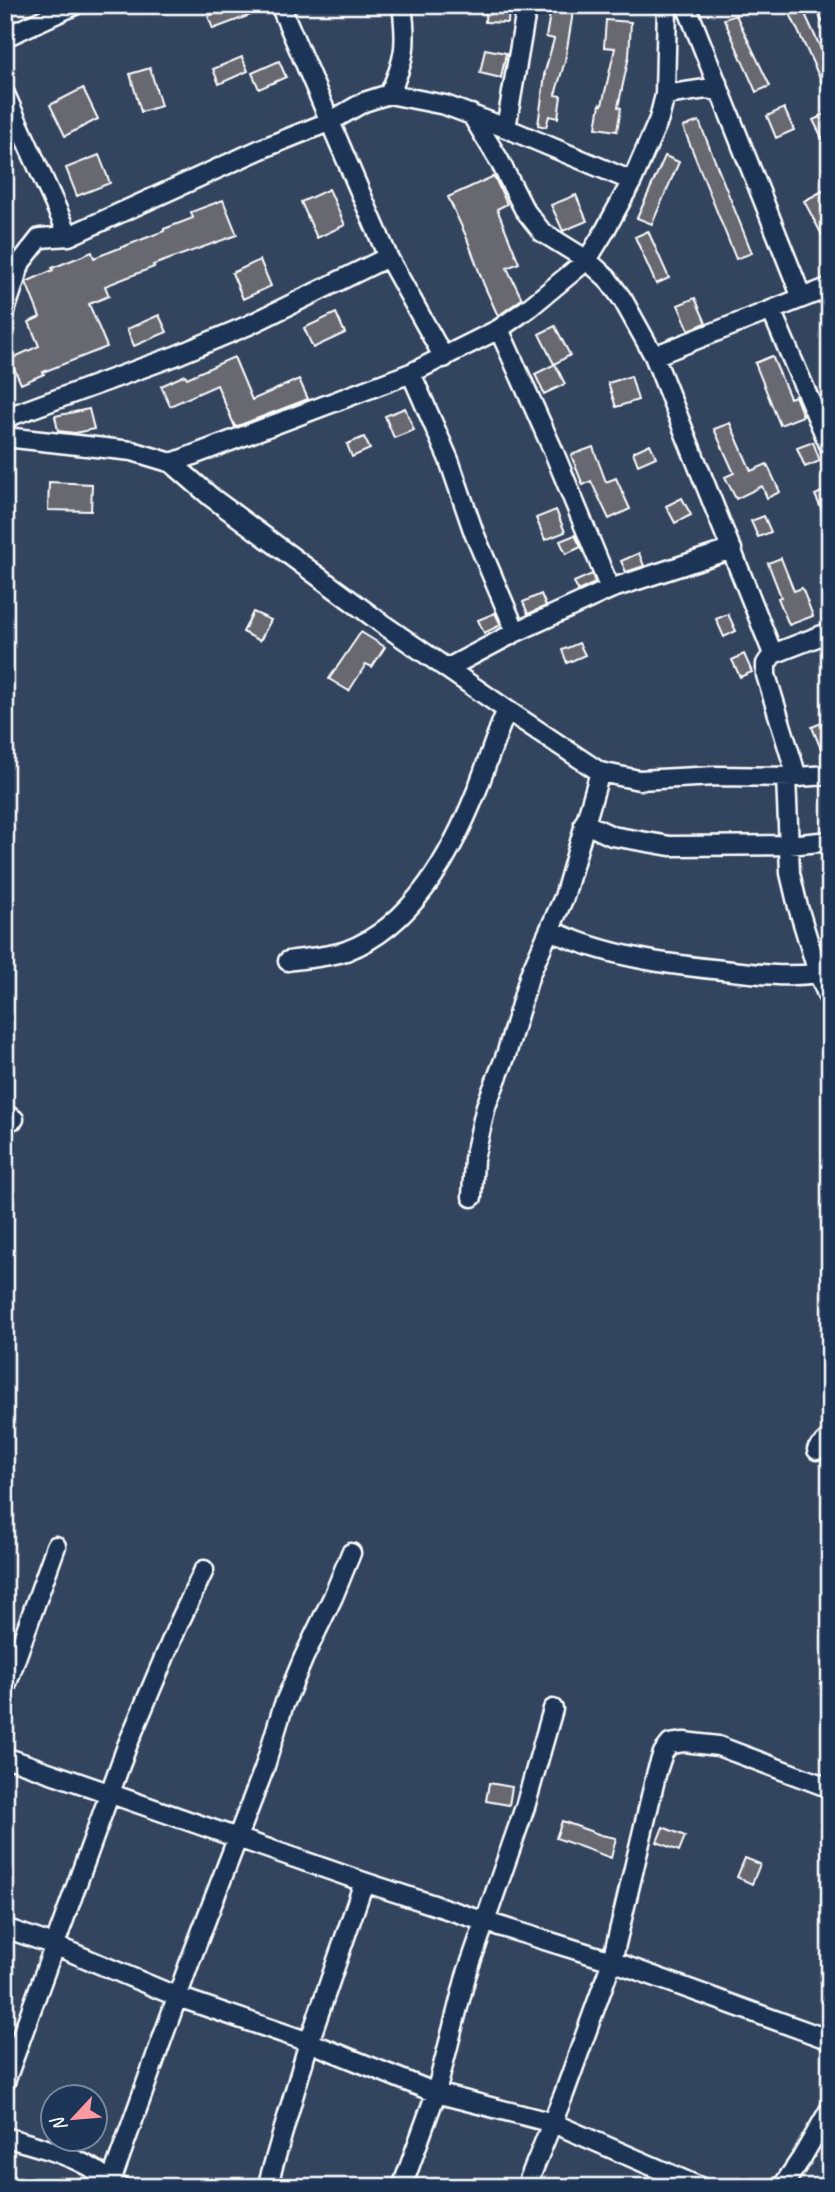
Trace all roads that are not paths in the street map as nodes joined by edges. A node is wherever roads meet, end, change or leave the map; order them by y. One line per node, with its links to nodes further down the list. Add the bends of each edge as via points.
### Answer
1 (75, 5): 9 (street)
2 (280, 5): 15 (street)
3 (402, 5): 12 (street, via 406,34 401,70)
4 (527, 5): 16 (street)
5 (667, 5): 13 (street)
6 (686, 5): 10 (street)
7 (827, 5): 8 (street)
8 (830, 14)
9 (5, 37)
10 (720, 91): 13 (street); 22 (street)
11 (5, 94): 18 (street)
12 (388, 94): 14 (street); 15 (street)
13 (665, 95): 17 (street)
14 (471, 114): 16 (street); 20 (street, via 524,209 542,232)
15 (331, 121): 18 (street); 19 (street)
16 (506, 128): 17 (street)
17 (632, 181): 20 (street)
18 (69, 236): 24 (street, via 40,238 21,262)
19 (388, 257): 27 (street); 29 (street, via 249,325)
20 (587, 260): 25 (street); 26 (street, via 623,300)
21 (829, 288): 22 (street)
22 (803, 298): 23 (street)
23 (771, 310): 26 (street); 31 (street)
24 (5, 311)
25 (499, 329): 27 (street); 34 (street)
26 (654, 356): 33 (street)
27 (444, 358): 28 (street)
28 (411, 373): 32 (street); 35 (street)
29 (5, 418)
30 (5, 437): 32 (street, via 132,451)
31 (830, 447)
32 (172, 463): 38 (street)
33 (732, 548): 34 (street); 37 (street)
34 (611, 589): 35 (street)
35 (516, 632): 38 (street)
36 (830, 632): 37 (street)
37 (773, 654): 42 (street, via 765,675)
38 (448, 668): 39 (street)
39 (507, 710): 40 (street); 47 (street, via 461,826 411,906 373,938 344,951)
40 (600, 772): 42 (street, via 639,780); 43 (street)
41 (830, 775): 42 (street)
42 (791, 777): 45 (street)
43 (584, 823): 45 (street, via 612,836 670,846); 46 (street)
44 (830, 841): 45 (street)
45 (789, 845): 48 (street, via 790,873)
46 (550, 930): 48 (street, via 615,954 671,965 775,975); 50 (street, via 530,974 486,1107 474,1159)
47 (288, 961)
48 (818, 973): 49 (street)
49 (830, 1001)
50 (472, 1197)
51 (56, 1546): 54 (street)
52 (351, 1553): 59 (street, via 292,1683)
53 (204, 1570): 58 (street)
54 (5, 1689)
55 (554, 1709): 61 (street)
56 (5, 1757): 58 (street)
57 (830, 1788): 64 (street, via 718,1746 670,1744 657,1771)
58 (111, 1793): 59 (street); 63 (street)
59 (236, 1839): 60 (street); 65 (street)
60 (364, 1882): 61 (street); 67 (street)
61 (486, 1922): 64 (street); 69 (street)
62 (5, 1928): 63 (street)
63 (54, 1945): 65 (street); 68 (street)
64 (612, 1961): 66 (street); 71 (street)
65 (178, 1997): 67 (street); 73 (street)
66 (830, 2040)
67 (309, 2042): 69 (street); 74 (street)
68 (5, 2082)
69 (436, 2093): 71 (street); 75 (street)
70 (830, 2109): 78 (street)
71 (552, 2123): 76 (street); 77 (street)
72 (5, 2137): 73 (street, via 77,2160)
73 (113, 2185)
74 (267, 2187)
75 (402, 2187)
76 (526, 2187)
77 (700, 2187)
78 (782, 2187)

